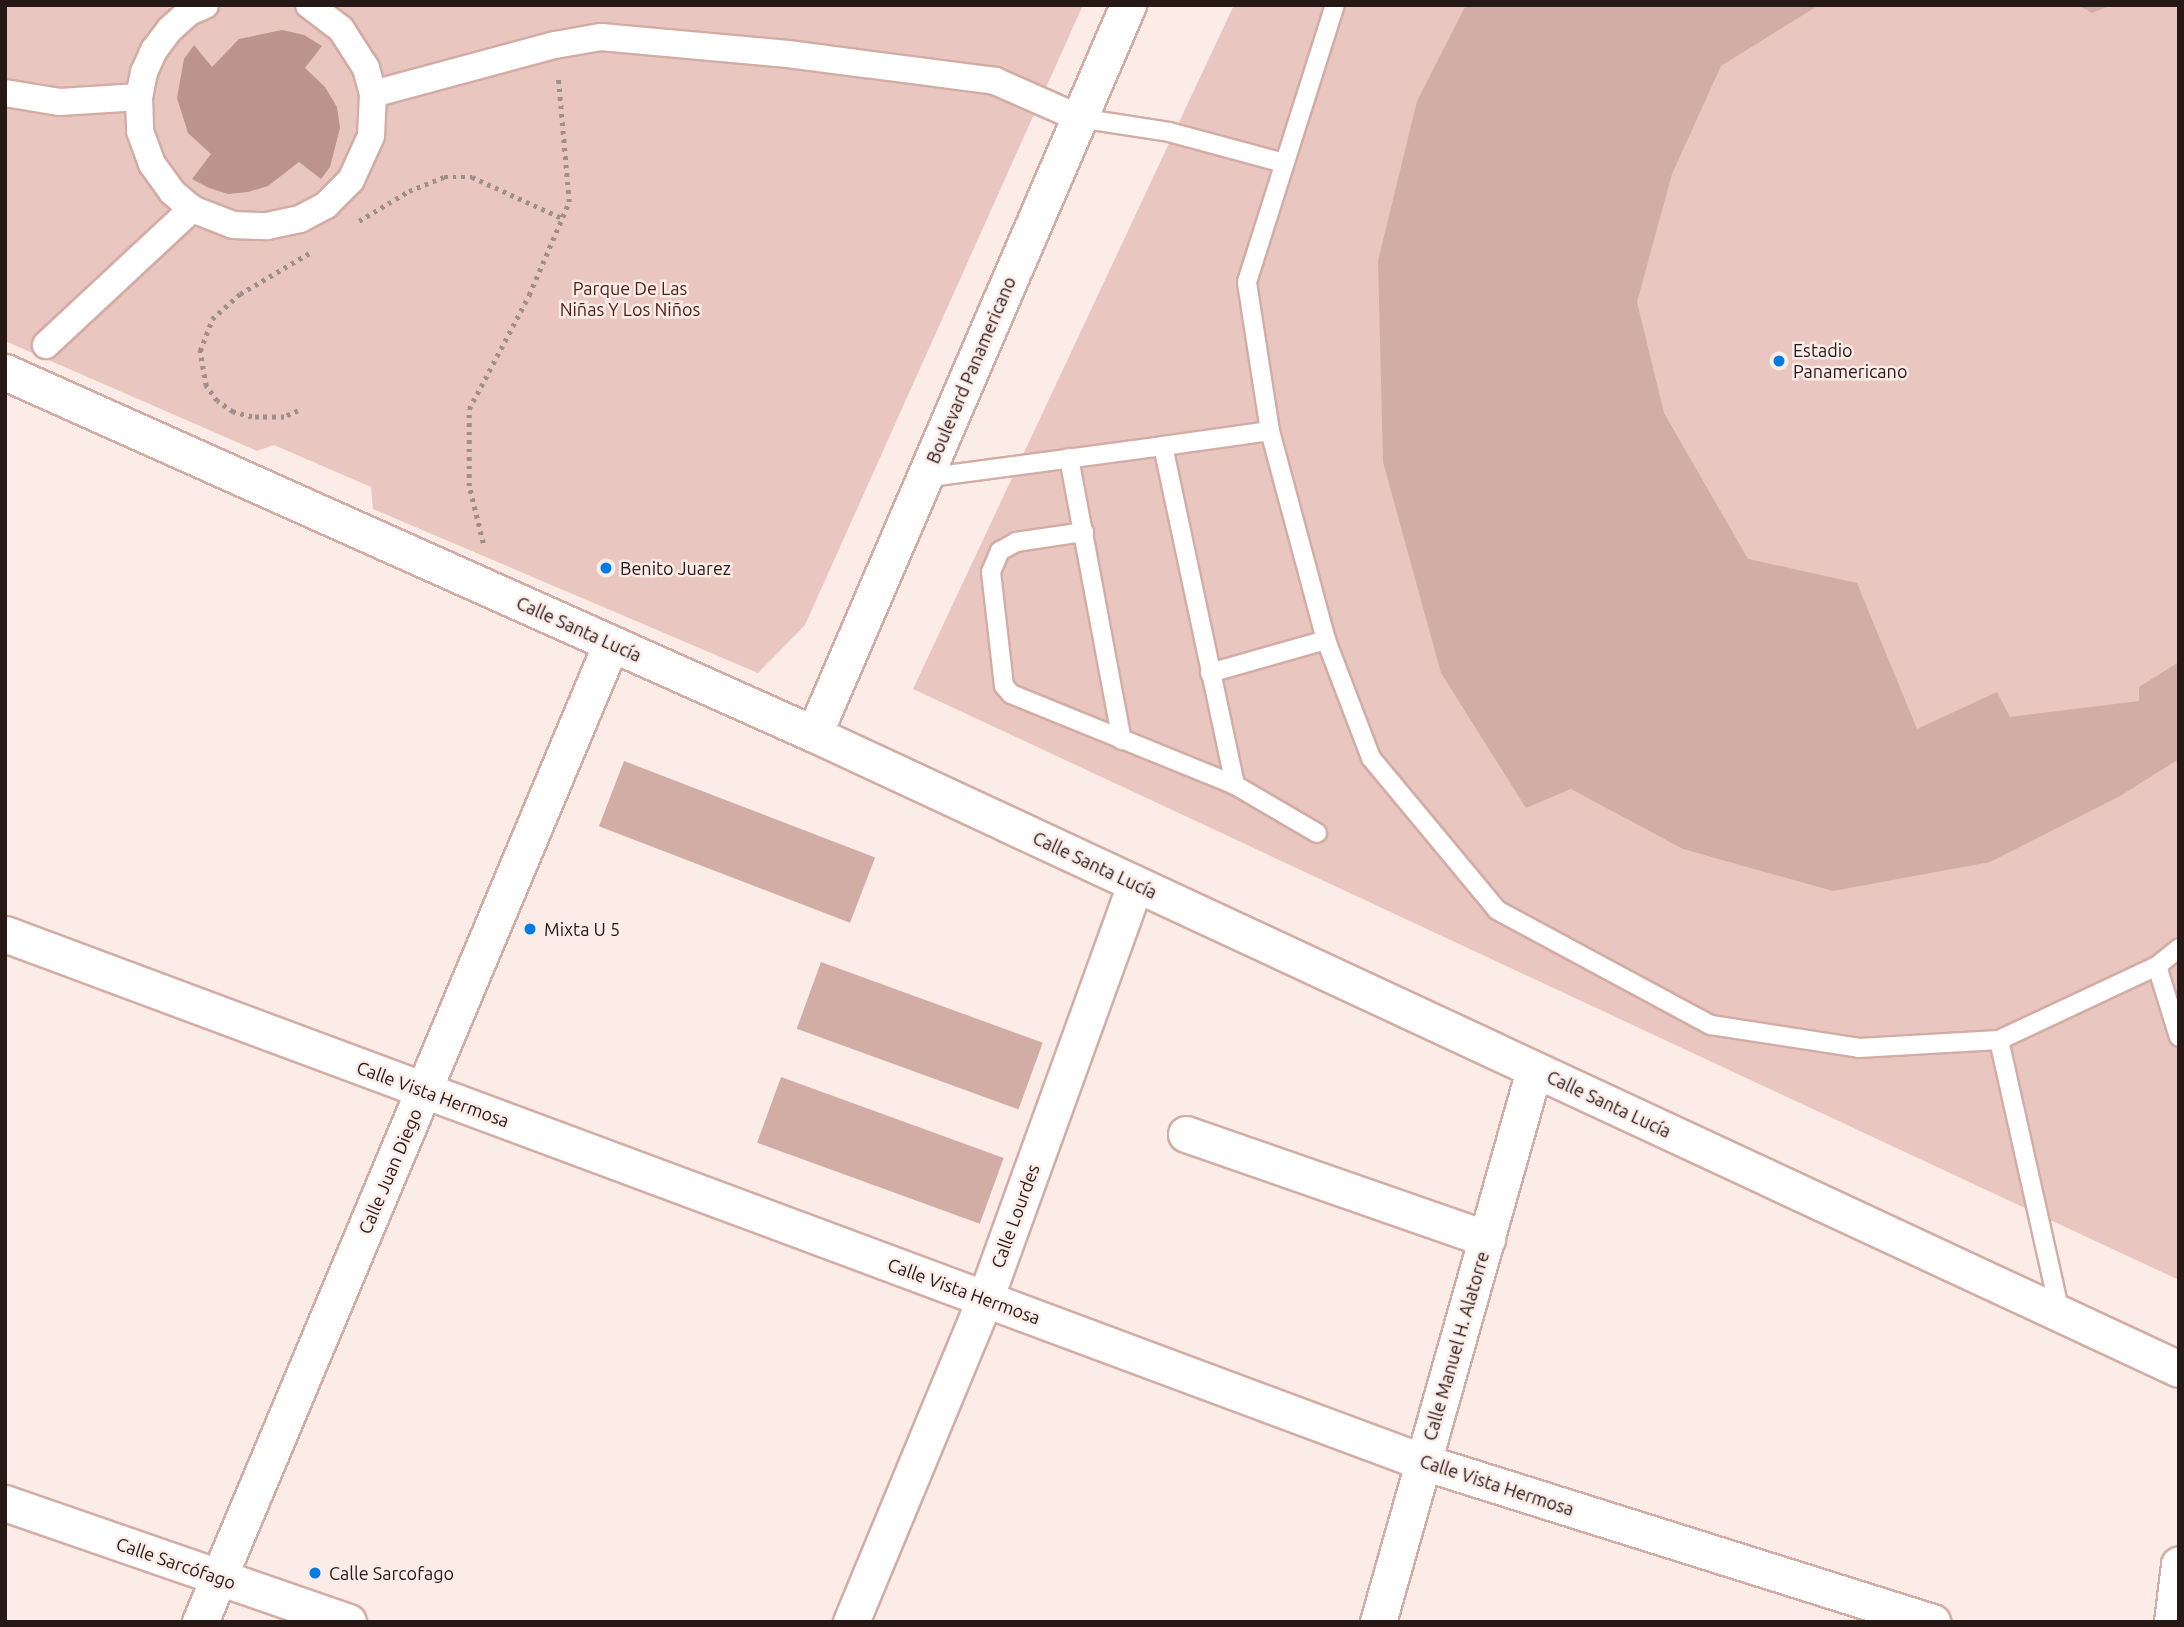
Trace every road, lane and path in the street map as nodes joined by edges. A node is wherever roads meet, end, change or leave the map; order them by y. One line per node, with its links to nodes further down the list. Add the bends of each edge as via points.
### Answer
1 (205, 5): 8 (street, via 170,29 154,50)
2 (309, 5): 7 (street, via 324,13 353,43)
3 (1128, 5): 9 (street, Boulevard Panamericano)
4 (1335, 5): 10 (lane)
5 (555, 45): 7 (street); 9 (street, via 601,37 902,68 995,81); 12 (path, via 569,202)
6 (5, 93): 8 (street, via 60,102)
7 (373, 94): 11 (street, via 371,136 363,159 351,180 326,205 300,219 267,226 233,225)
8 (139, 97): 11 (street, via 140,131 152,164 172,192)
9 (1079, 118): 10 (lane, via 1169,132); 21 (street, Boulevard Panamericano)
10 (1284, 163): 18 (lane, via 1247,282)
11 (192, 209): 15 (street)
12 (562, 219): 13 (path, via 472,177 444,177 409,191); 23 (path, via 529,295 469,409 469,486 487,565)
13 (351, 227)
14 (316, 249): 17 (path, via 240,294 212,318 201,351 206,386 233,412 284,417)
15 (46, 345)
16 (8, 381): 23 (street, Calle Santa Lucía)
17 (298, 411)
18 (1270, 431): 19 (lane); 24 (lane)
19 (1163, 446): 20 (lane); 26 (lane)
20 (1069, 458): 21 (lane); 22 (lane)
21 (924, 478): 27 (street, Boulevard Panamericano)
22 (1084, 532): 28 (lane); 28 (lane, via 1016,542 1000,551 991,572 1004,686 1011,694)
23 (502, 595): 25 (street, Calle Santa Lucía)
24 (1326, 640): 26 (lane); 36 (lane, via 1371,758 1497,910 1711,1026 1859,1048)
25 (611, 644): 27 (street, Calle Santa Lucía); 38 (street, Calle Juan Diego)
26 (1210, 673): 29 (lane)
27 (814, 734): 31 (street, Calle Santa Lucía)
28 (1122, 740): 29 (lane)
29 (1235, 785): 30 (lane)
30 (1317, 833)
31 (1135, 884): 37 (street, Calle Santa Lucía); 41 (street, Calle Lourdes)
32 (5, 934): 38 (street, Calle Vista Hermosa)
33 (2179, 948): 34 (lane)
34 (2157, 966): 35 (lane); 36 (lane)
35 (2179, 1037)
36 (1999, 1040): 42 (lane)
37 (1534, 1070): 40 (street, Calle Manuel H. Alatorre); 42 (street, Calle Santa Lucía)
38 (424, 1090): 41 (street, Calle Vista Hermosa); 47 (street, Calle Juan Diego)
39 (1186, 1134): 40 (street)
40 (1487, 1239): 44 (street, Calle Manuel H. Alatorre)
41 (985, 1299): 44 (street, Calle Vista Hermosa); 50 (street, Calle Lourdes)
42 (2060, 1314): 43 (street, Calle Santa Lucía)
43 (2179, 1369)
44 (1423, 1462): 51 (street, Calle Manuel H. Alatorre); 52 (street, Calle Vista Hermosa)
45 (5, 1503): 47 (street, Calle Sarcófago)
46 (2179, 1564): 53 (street)
47 (219, 1577): 48 (street, Calle Juan Diego); 49 (street, Calle Sarcófago)
48 (200, 1622)
49 (348, 1622)
50 (851, 1622)
51 (1378, 1622)
52 (1932, 1622)
53 (2172, 1622)

